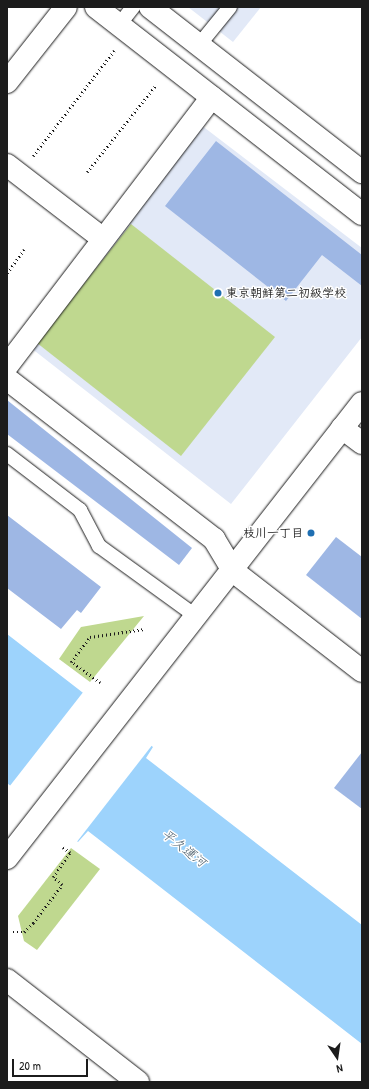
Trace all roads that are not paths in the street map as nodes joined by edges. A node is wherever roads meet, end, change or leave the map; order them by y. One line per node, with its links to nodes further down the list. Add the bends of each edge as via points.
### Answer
1 (66, 7): 8 (street)
2 (96, 7): 6 (street)
3 (133, 7): 6 (lane)
4 (150, 7): 7 (street)
5 (230, 7): 7 (lane)
6 (123, 28): 9 (street)
7 (199, 45): 11 (street)
8 (7, 82)
9 (212, 97): 12 (street); 13 (street)
10 (13, 170): 13 (street)
11 (362, 172)
12 (362, 214)
13 (103, 239): 14 (street)
14 (7, 366)
15 (7, 379): 20 (street, via 214,538)
16 (362, 403): 17 (street)
17 (342, 428): 18 (street); 20 (street)
18 (362, 443)
19 (7, 454): 21 (lane, via 80,510 99,546)
20 (233, 570): 21 (street); 22 (street)
21 (197, 617): 23 (street)
22 (362, 671)
23 (7, 858)
24 (7, 980): 25 (street)
25 (138, 1082)

